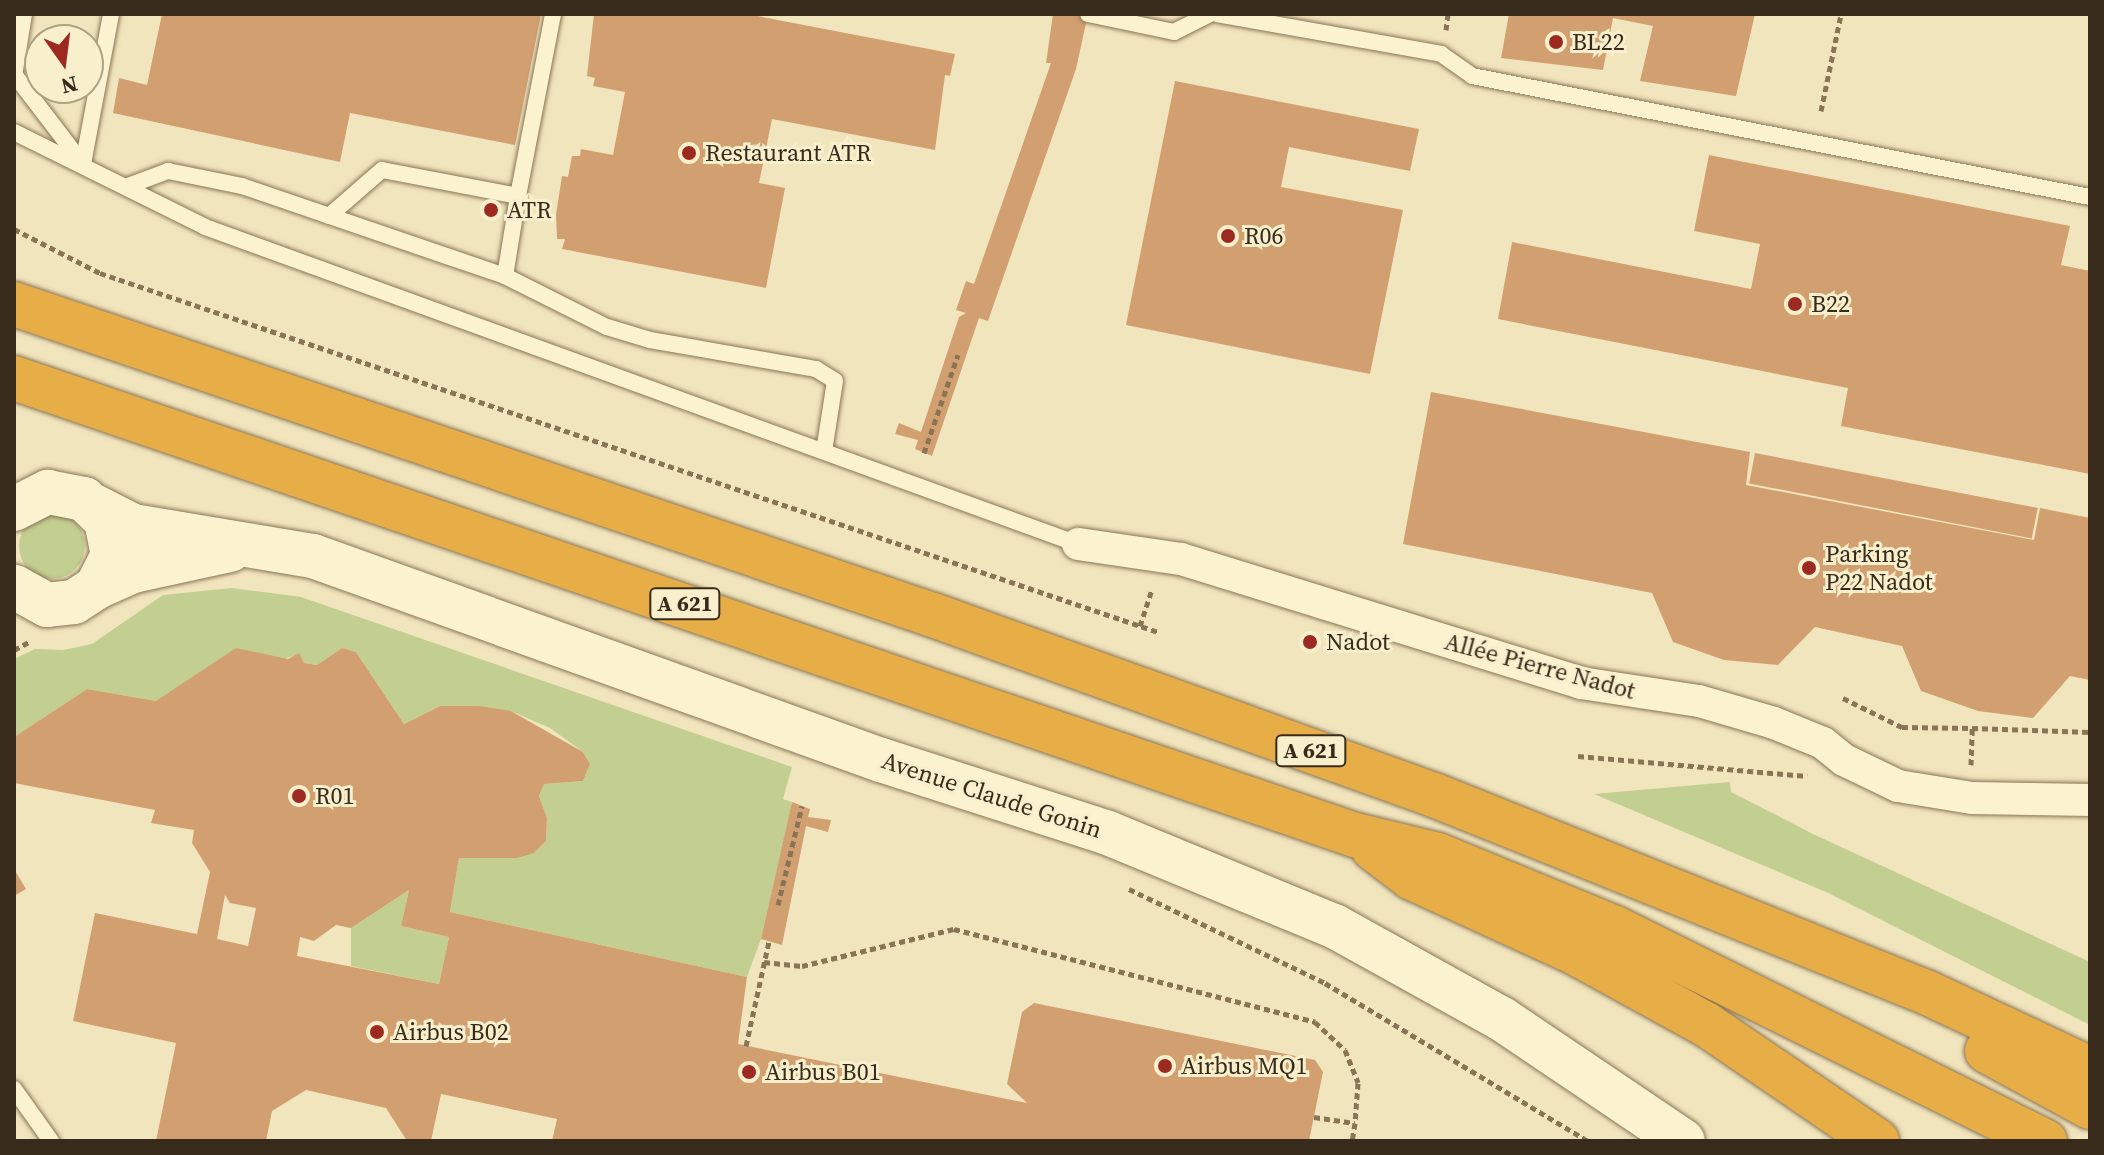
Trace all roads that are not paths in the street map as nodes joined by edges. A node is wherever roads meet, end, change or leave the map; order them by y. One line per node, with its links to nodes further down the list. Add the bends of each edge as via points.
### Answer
1 (24, 14): 7 (lane)
2 (111, 14): 9 (lane)
3 (553, 14): 11 (lane)
4 (1088, 14): 5 (lane, via 1174,32)
5 (1210, 14)
6 (1217, 14): 12 (lane, via 1441,54 1472,76)
7 (14, 75): 9 (lane)
8 (14, 132): 9 (lane)
9 (83, 164): 10 (lane)
10 (128, 186): 13 (lane, via 168,171 242,186); 17 (lane, via 205,227 335,277)
11 (518, 196): 13 (lane, via 382,170); 14 (lane)
12 (2090, 197)
13 (329, 216): 14 (lane)
14 (505, 276): 17 (lane, via 607,327 650,340 816,369 835,381)
15 (14, 304): 26 (highway, A 621, via 933,615 1434,795)
16 (14, 378): 25 (highway, A 621)
17 (824, 451): 20 (lane)
18 (25, 495): 19 (main road, Avenue Claude Gonin, via 73,494)
19 (94, 506): 21 (main road, Avenue Claude Gonin, via 133,526); 22 (main road, via 106,520 113,555)
20 (1078, 544): 24 (street, Allée Pierre Nadot, via 1181,559 1581,683 1699,701 1774,723 1823,743 1844,760 1898,786 1972,798)
21 (256, 546): 22 (main road, Avenue Claude Gonin, via 133,571); 31 (main road, Avenue Claude Gonin, via 313,556 881,760 1108,833 1334,926 1502,1019)
22 (97, 587): 23 (main road, Avenue Claude Gonin, via 74,602)
23 (25, 603)
24 (2090, 800)
25 (1355, 835): 32 (highway, via 1412,878 1576,953 1707,1025); 33 (highway, A 621, via 1438,855 1615,928)
26 (1685, 898): 27 (highway, via 1928,993); 29 (highway, A 621, via 1898,1002)
27 (2090, 1069)
28 (14, 1089): 30 (lane)
29 (2090, 1107)
30 (51, 1141)
31 (1683, 1141)
32 (1877, 1141)
33 (2045, 1141)

